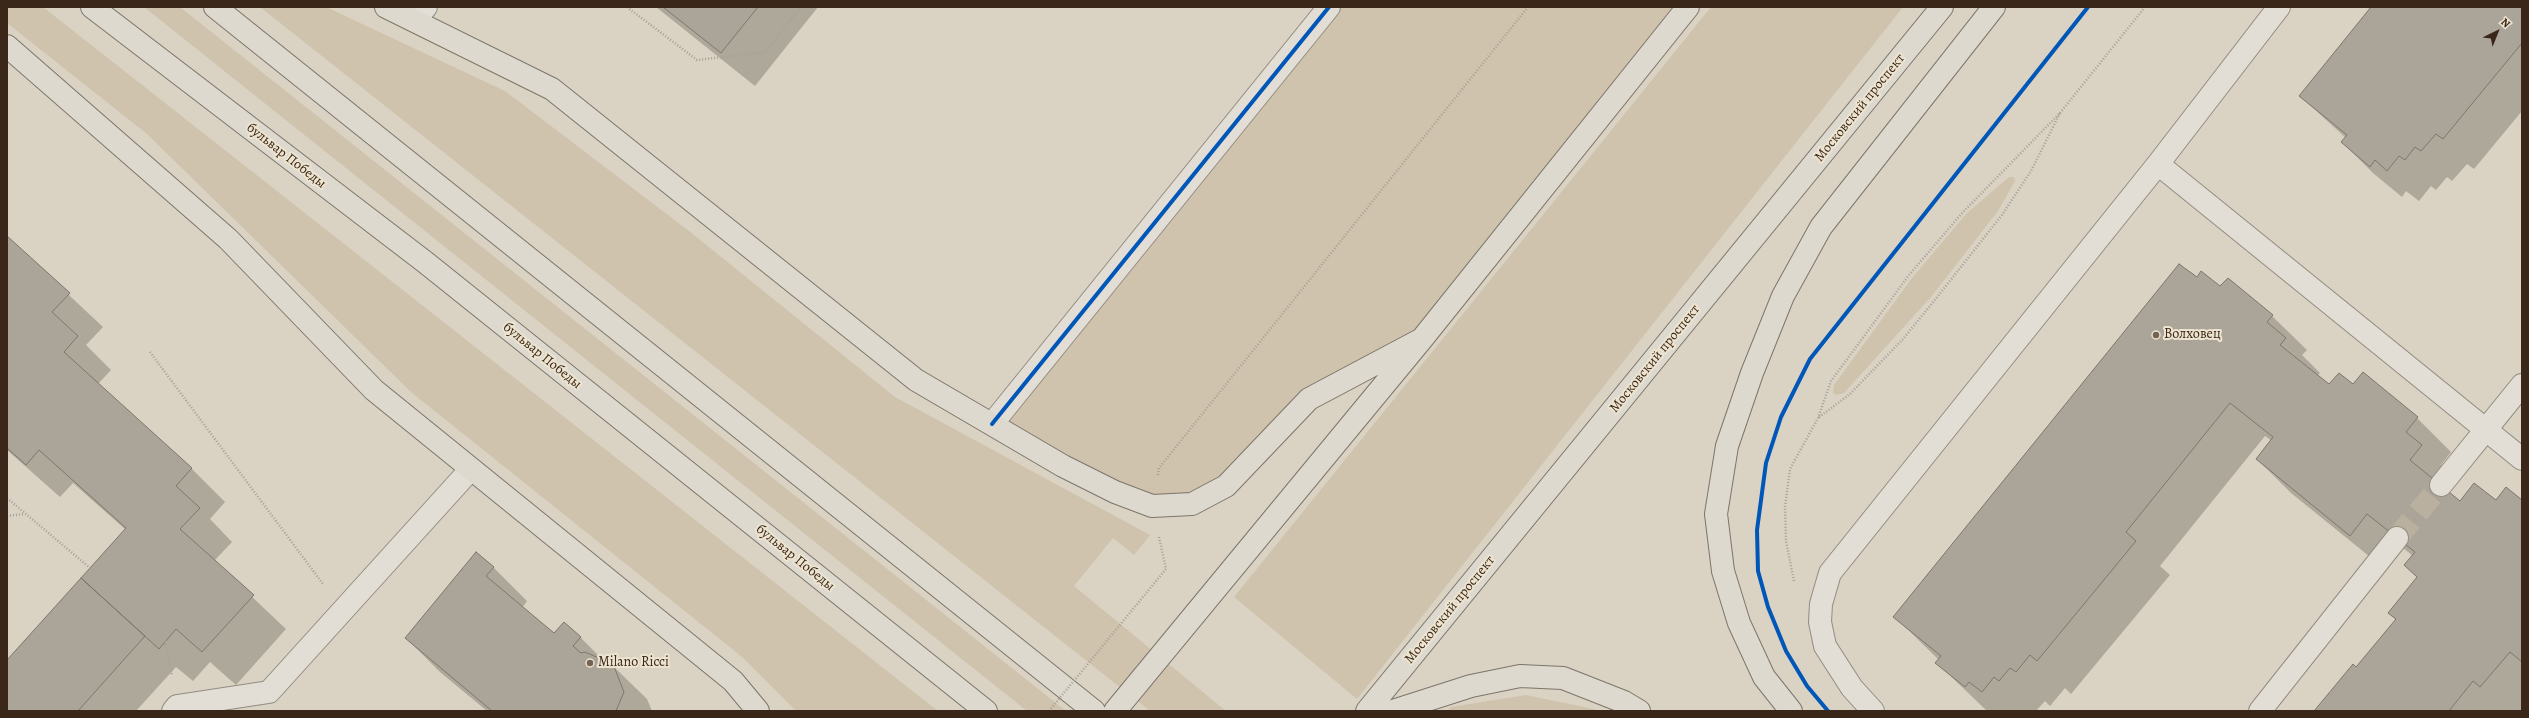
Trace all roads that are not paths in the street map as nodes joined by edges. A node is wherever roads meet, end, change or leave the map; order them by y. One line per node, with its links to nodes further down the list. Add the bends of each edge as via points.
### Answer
1 (92, 7): 22 (main road, бульвар Победы, via 425,262)
2 (215, 7): 23 (main road)
3 (386, 7): 9 (main road)
4 (1329, 7): 14 (street)
5 (1688, 7): 12 (main road)
6 (1942, 7): 25 (main road, Московский проспект)
7 (1994, 7): 28 (main road, via 1821,227 1783,296 1752,373 1727,446 1716,514 1723,571 1739,624 1764,677)
8 (2279, 7): 11 (street)
9 (421, 14): 14 (main road, via 552,89 916,380)
10 (7, 46): 17 (main road, via 228,239 374,390)
11 (2158, 164): 15 (street); 29 (street, via 1830,572 1821,604 1820,622 1825,646 1852,688)
12 (1422, 339): 14 (main road, via 1309,399 1226,486 1192,504 1152,506 1115,492 1063,466); 24 (main road)
13 (2522, 385): 15 (street)
14 (992, 424)
15 (2487, 431): 16 (street); 18 (street)
16 (2522, 459)
17 (470, 470): 20 (street, via 269,692 177,706); 21 (main road, via 733,681)
18 (2441, 485)
19 (2397, 538): 30 (street)
20 (172, 711)
21 (758, 711)
22 (986, 711)
23 (1094, 711)
24 (1115, 711)
25 (1367, 711)
26 (1393, 711): 27 (main road, via 1471,686 1520,676 1563,678 1624,702)
27 (1639, 711)
28 (1791, 711)
29 (1873, 711)
30 (2260, 711)

